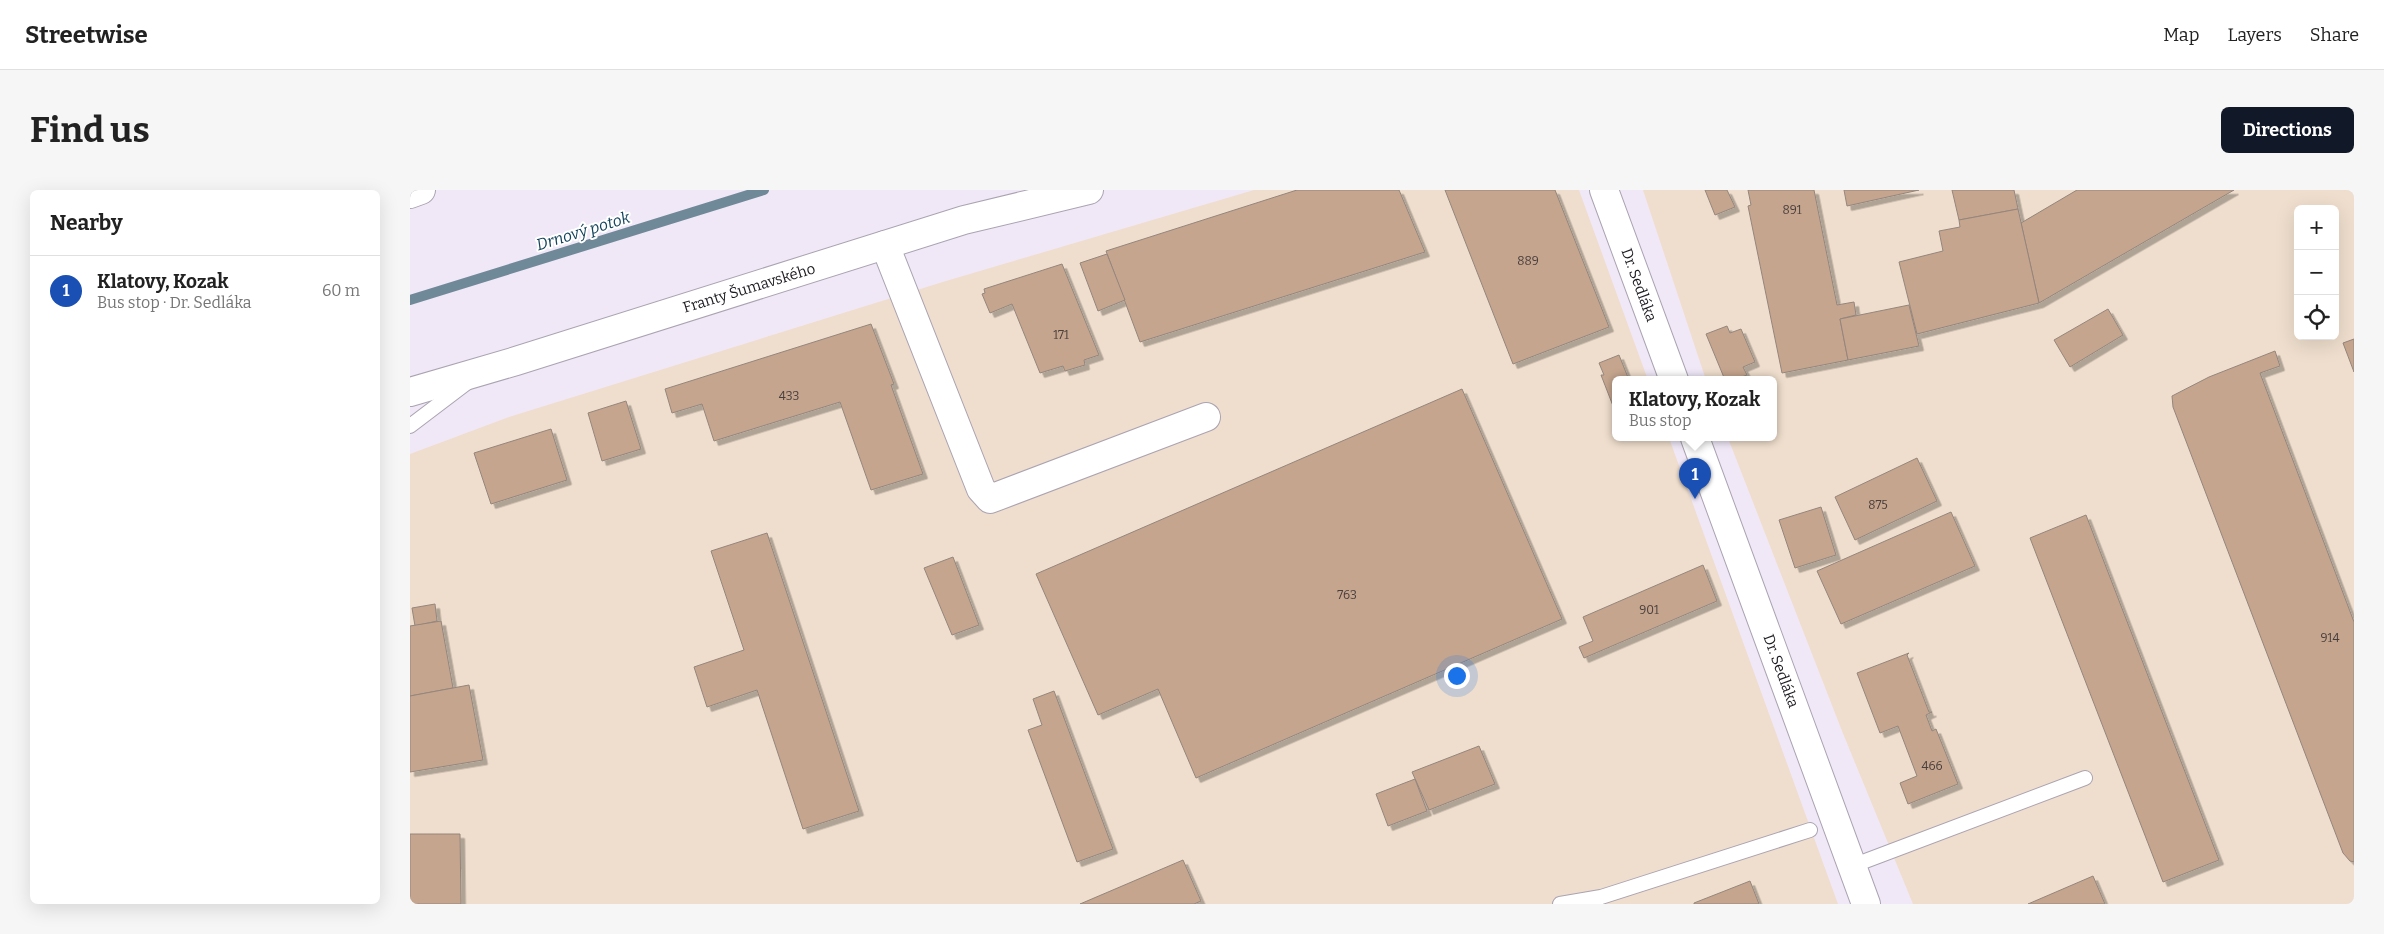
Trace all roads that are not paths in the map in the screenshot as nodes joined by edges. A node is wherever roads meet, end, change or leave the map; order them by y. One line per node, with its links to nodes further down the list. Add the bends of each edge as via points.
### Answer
1 (421, 190): 4 (street)
2 (1089, 190): 5 (street, Franty Šumavského, via 964,220)
3 (1604, 190): 7 (street, Dr. Sedláka)
4 (410, 194)
5 (885, 245): 6 (street, Franty Šumavského); 9 (street, via 981,489 990,499)
6 (483, 371): 8 (street, Franty Šumavského); 10 (lane)
7 (1673, 376)
8 (410, 392)
9 (1206, 417)
10 (410, 426)
11 (1696, 441): 14 (street, Dr. Sedláka)
12 (2085, 778): 14 (lane)
13 (1810, 830): 15 (lane, via 1601,897)
14 (1852, 866): 16 (street, Dr. Sedláka)
15 (1560, 904)
16 (1866, 904)

